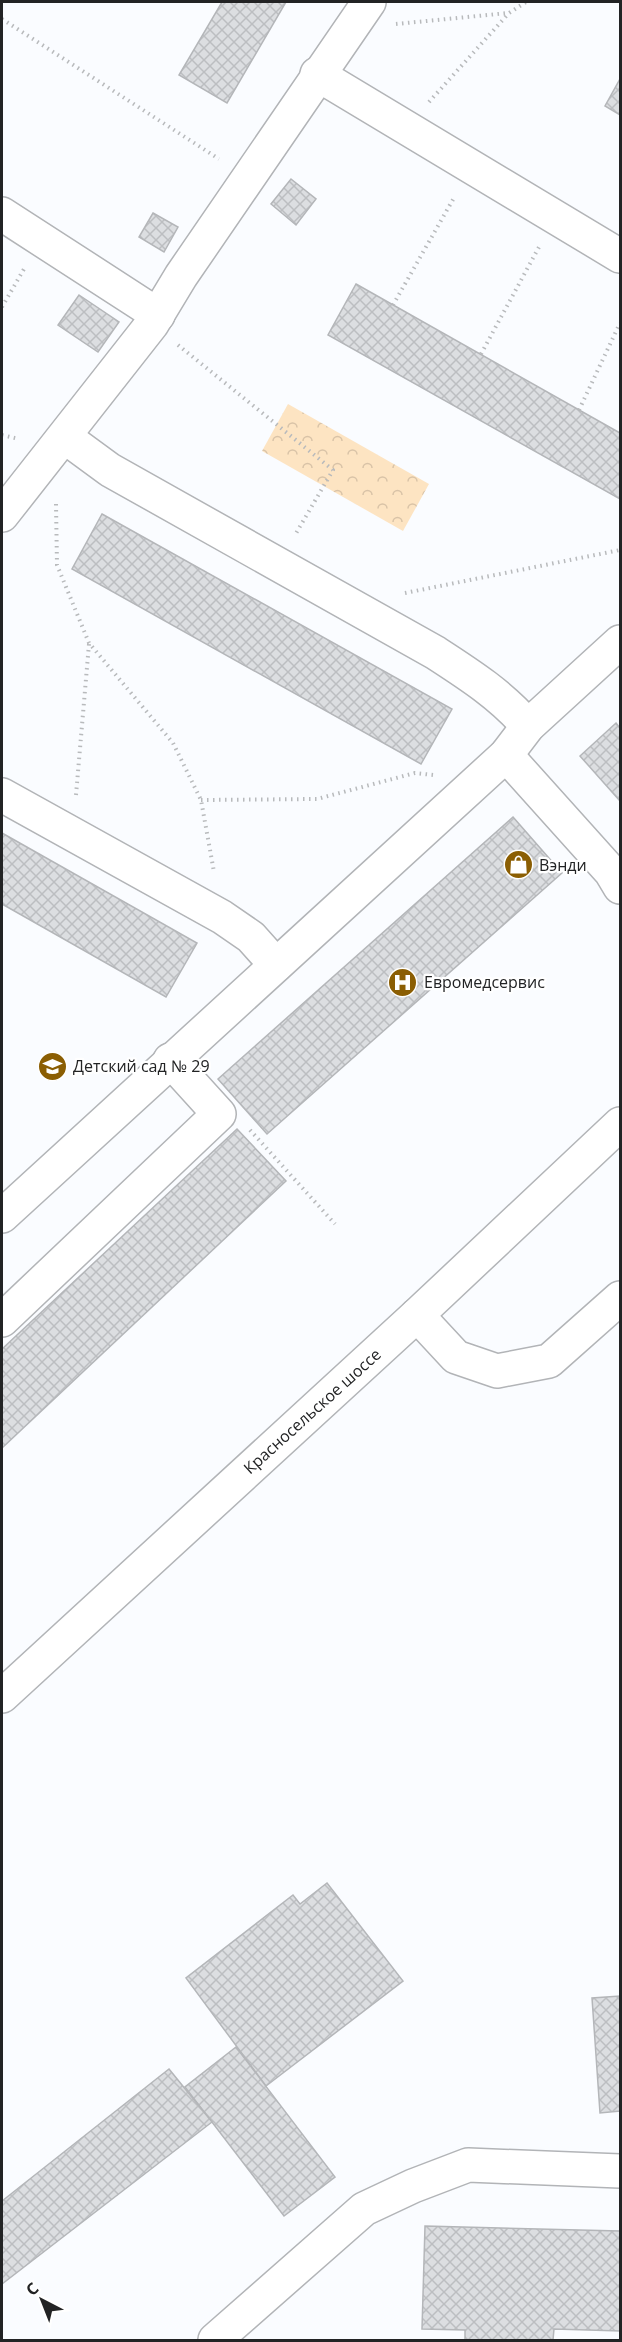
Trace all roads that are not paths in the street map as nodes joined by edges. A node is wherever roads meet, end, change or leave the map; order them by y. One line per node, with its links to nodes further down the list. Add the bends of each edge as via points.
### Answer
1 (369, 2): 2 (main road)
2 (317, 74): 4 (main road); 5 (main road, via 181,276)
3 (2, 214): 5 (main road)
4 (621, 256)
5 (166, 329): 6 (main road)
6 (61, 442): 7 (main road); 9 (main road, via 436,653 483,683)
7 (2, 515)
8 (621, 642): 9 (main road)
9 (528, 726): 10 (main road)
10 (506, 755): 12 (main road); 13 (main road)
11 (2, 795): 13 (main road, via 222,917 251,937)
12 (621, 887)
13 (276, 965): 14 (main road)
14 (170, 1060): 16 (main road); 19 (main road, via 219,1114)
15 (621, 1124): 18 (main road, Красносельское шоссе)
16 (2, 1216)
17 (621, 1298): 18 (main road, via 549,1361 497,1371 456,1357)
18 (417, 1315): 20 (main road, Красносельское шоссе)
19 (2, 1320)
20 (2, 1696)
21 (621, 2171): 22 (main road, via 468,2165 413,2186 364,2209)
22 (215, 2340)

